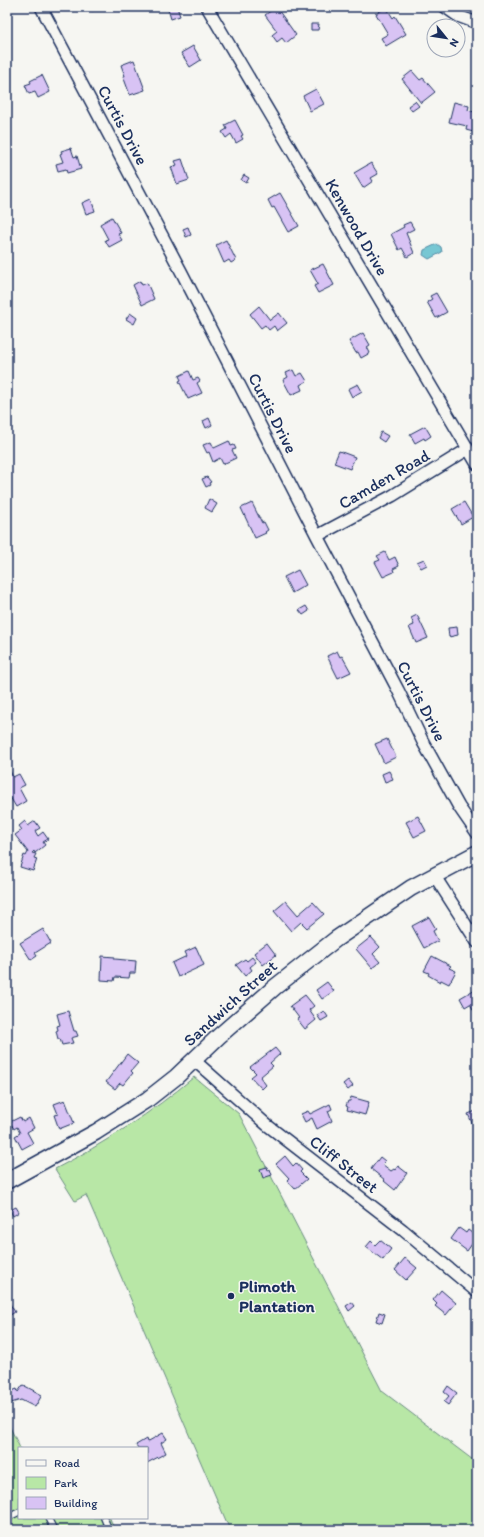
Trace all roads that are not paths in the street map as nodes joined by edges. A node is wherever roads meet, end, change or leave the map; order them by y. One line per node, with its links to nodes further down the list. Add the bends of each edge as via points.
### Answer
1 (41, 7): 7 (street, Curtis Drive)
2 (207, 7): 5 (street, Kenwood Drive)
3 (445, 7): 4 (street, via 458,16)
4 (477, 23)
5 (468, 449): 6 (street, Kenwood Drive); 7 (street, Camden Road, via 392,496)
6 (477, 464)
7 (317, 536): 8 (street, Curtis Drive, via 398,690 422,742)
8 (477, 833)
9 (477, 853): 10 (street, Sandwich Street)
10 (434, 875): 11 (street); 12 (street, Sandwich Street, via 385,904 317,953 255,1004)
11 (477, 942)
12 (194, 1060): 13 (street, Sandwich Street, via 167,1085 139,1105); 14 (street, Cliff Street, via 267,1125 403,1230)
13 (7, 1181)
14 (477, 1292)
15 (18, 1512): 16 (lane)
16 (7, 1518)
17 (48, 1519): 19 (lane)
18 (104, 1519): 20 (lane)
19 (54, 1530)
20 (108, 1530)

